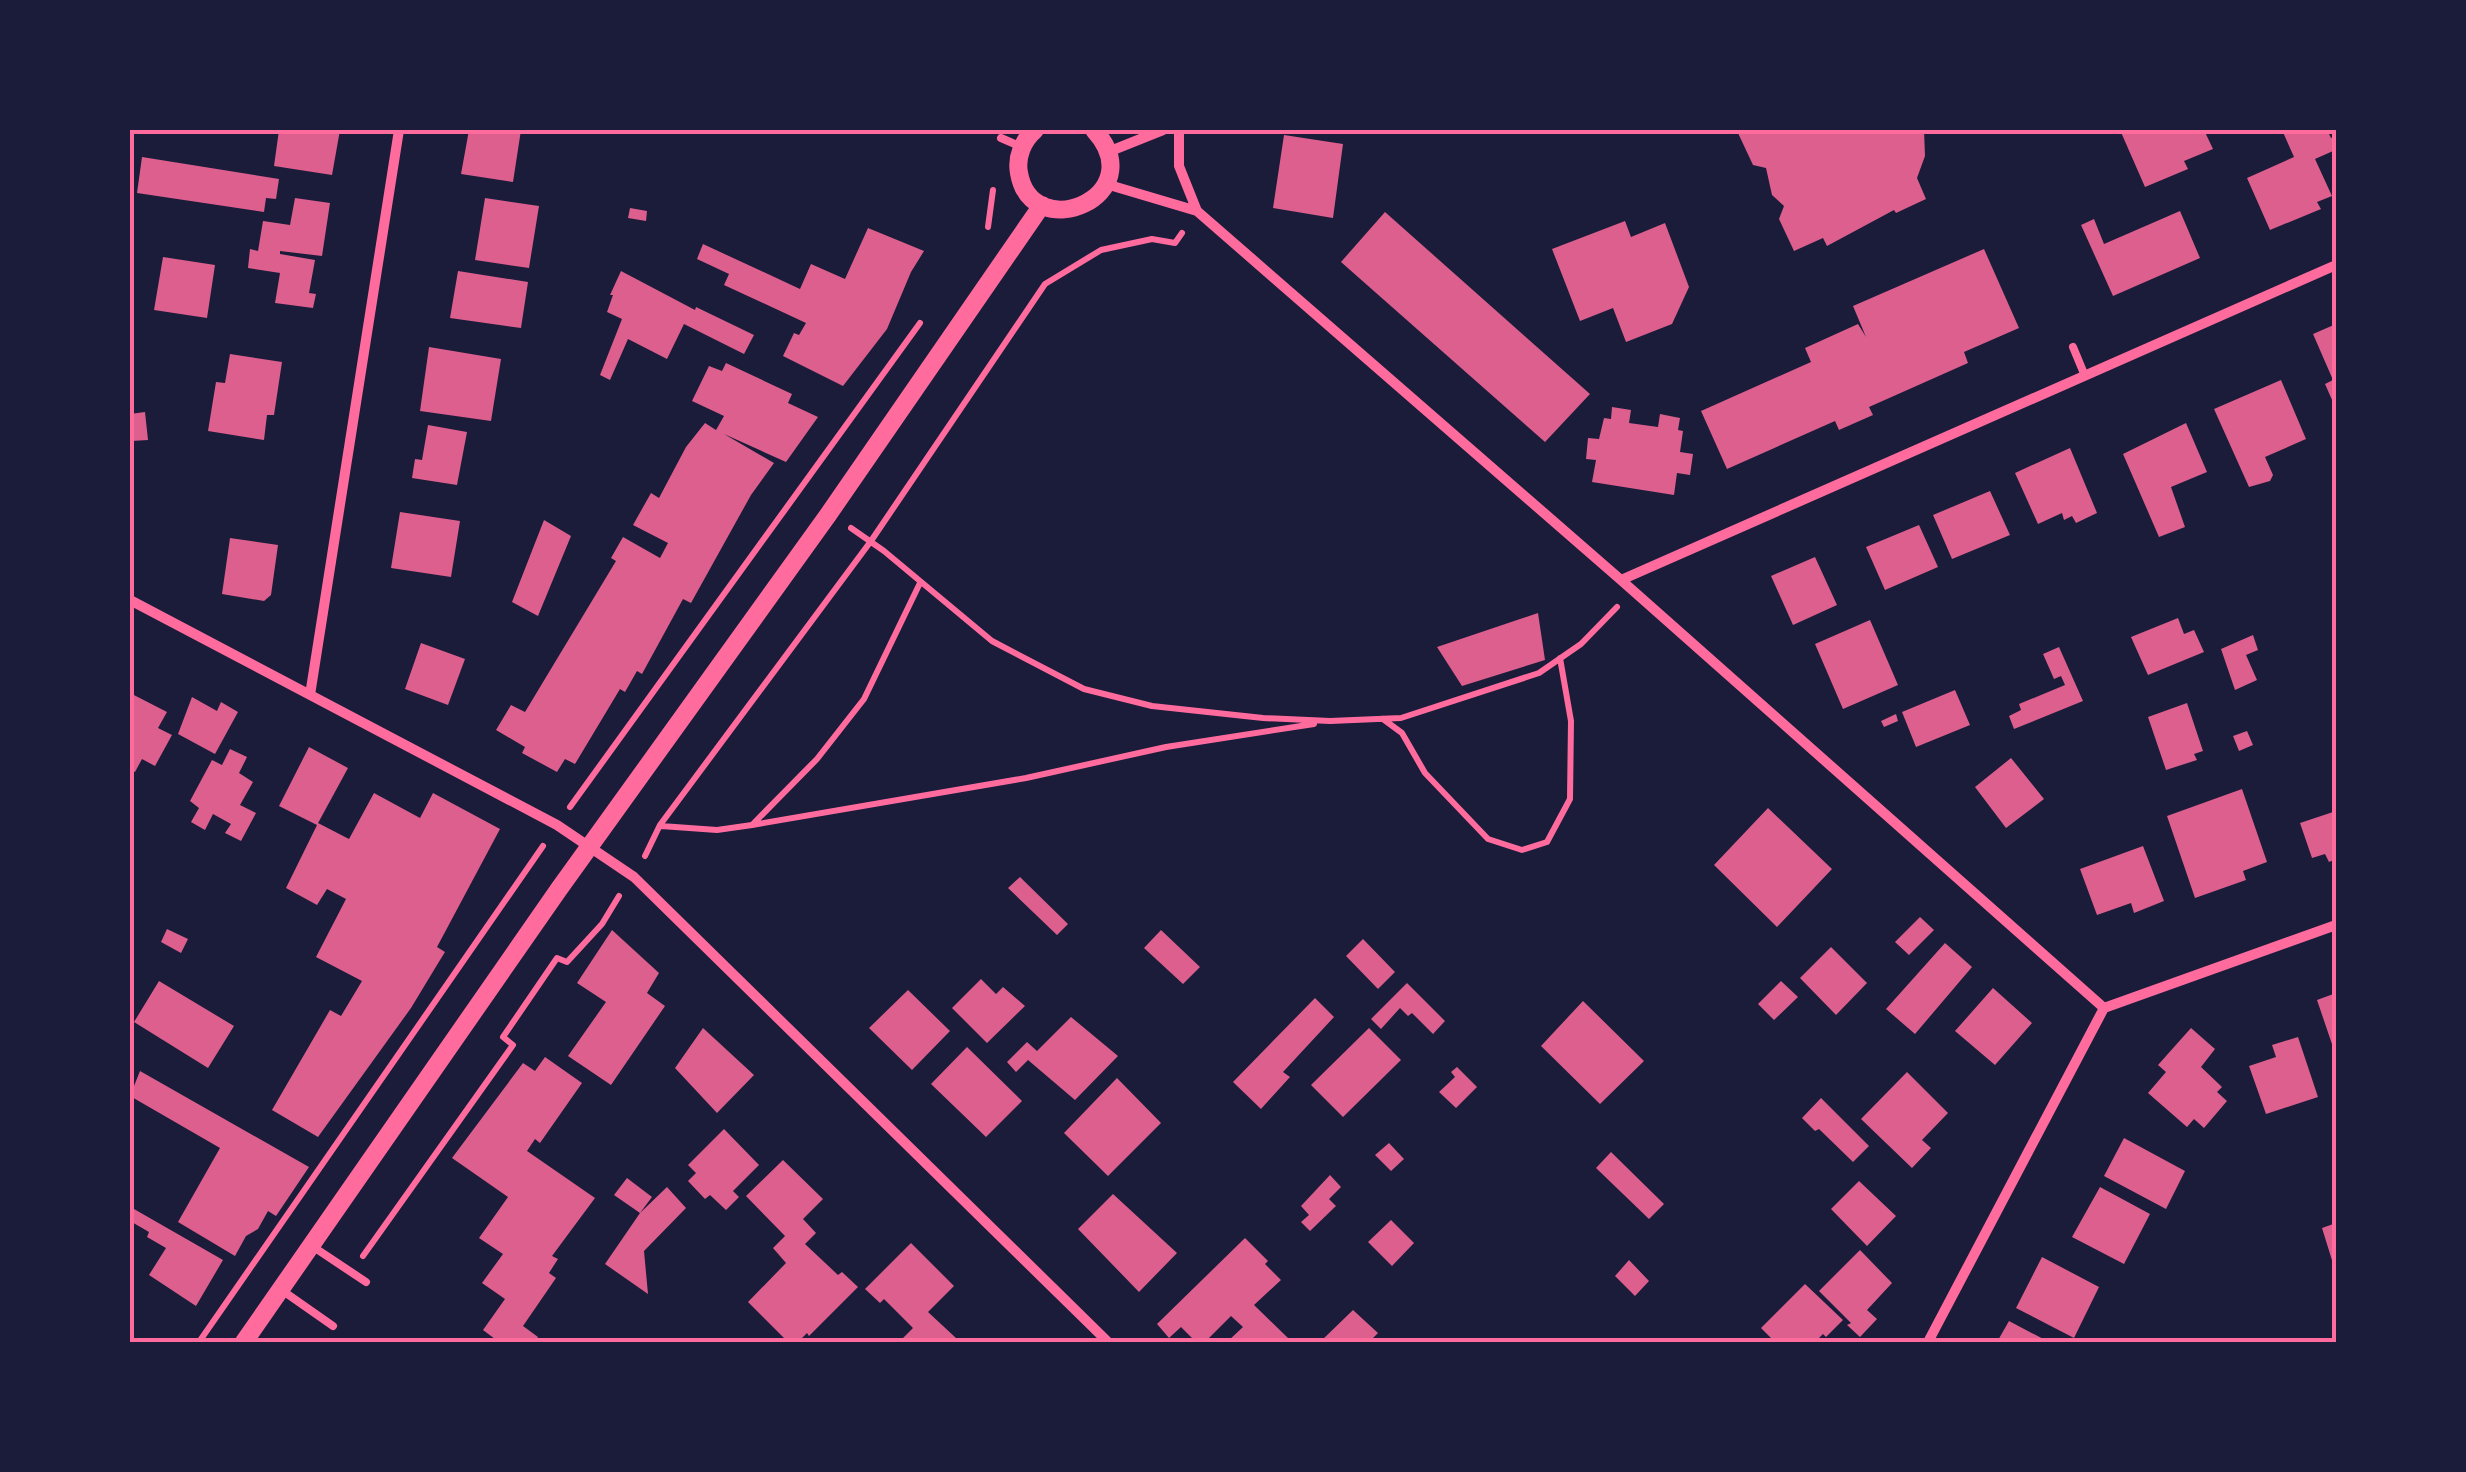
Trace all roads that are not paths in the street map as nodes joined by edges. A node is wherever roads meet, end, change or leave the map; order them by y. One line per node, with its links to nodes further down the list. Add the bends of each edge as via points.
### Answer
1 (400, 130): 17 (street)
2 (1035, 130): 7 (street)
3 (1094, 130): 8 (street)
4 (1163, 130): 8 (street)
5 (1178, 130): 11 (street, via 1179,166)
6 (1001, 138): 7 (lane)
7 (1022, 148): 10 (street, via 1019,174)
8 (1108, 152): 9 (street)
9 (1106, 184): 10 (street, via 1072,210); 11 (street)
10 (1042, 205): 18 (street)
11 (1196, 211): 15 (street)
12 (2336, 266): 14 (street)
13 (2073, 347): 14 (lane)
14 (2085, 376): 15 (street)
15 (1621, 580): 20 (street)
16 (130, 600): 17 (street)
17 (310, 695): 18 (street, via 557,825)
18 (588, 848): 21 (street); 26 (street, via 634,877)
19 (2336, 925): 20 (street)
20 (2104, 1008): 27 (street)
21 (309, 1244): 22 (lane); 23 (street)
22 (366, 1282)
23 (280, 1288): 24 (lane); 25 (street)
24 (333, 1326)
25 (244, 1342)
26 (1108, 1342)
27 (1928, 1342)

